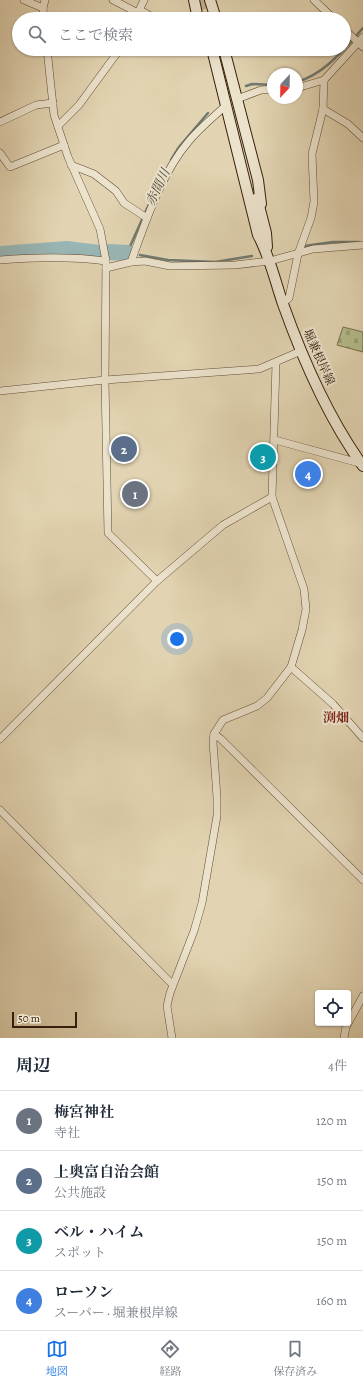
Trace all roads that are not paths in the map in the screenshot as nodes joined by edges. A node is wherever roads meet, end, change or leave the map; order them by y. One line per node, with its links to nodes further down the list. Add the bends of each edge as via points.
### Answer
1 (24, 0): 8 (street)
2 (45, 0): 8 (street)
3 (114, 0): 10 (street)
4 (144, 0): 11 (street)
5 (194, 0): 12 (main road)
6 (210, 0): 13 (main road)
7 (314, 0): 14 (street)
8 (43, 8): 9 (street)
9 (43, 12)
10 (134, 12)
11 (138, 12)
12 (197, 12)
13 (209, 12)
14 (327, 12)
15 (351, 35): 16 (street)
16 (359, 41): 17 (street)
17 (351, 50)
18 (48, 56): 29 (street)
19 (115, 56): 33 (street, via 79,105)
20 (208, 56): 30 (main road, 堀兼根岸線)
21 (214, 56): 39 (main road, 堀兼根岸線)
22 (220, 56): 39 (main road, 堀兼根岸線)
23 (226, 56): 28 (main road, 堀兼根岸線)
24 (346, 56): 25 (street)
25 (324, 80): 26 (street); 31 (street)
26 (303, 86)
27 (267, 90): 28 (street)
28 (237, 99): 39 (main road, 堀兼根岸線, via 258,180)
29 (53, 103): 32 (street, via 36,105); 33 (street)
30 (222, 108): 38 (street, via 189,141); 39 (main road, 堀兼根岸線, via 238,170)
31 (323, 109): 34 (street, via 348,124); 41 (street, via 312,154 314,202)
32 (0, 122)
33 (58, 126): 35 (street)
34 (363, 138)
35 (64, 145): 36 (street, via 10,167); 37 (street)
36 (0, 153)
37 (71, 165): 38 (street, via 94,174 116,191 124,203); 45 (street, via 100,230)
38 (143, 216): 44 (street)
39 (262, 234): 42 (main road, 堀兼根岸線)
40 (363, 245): 41 (street)
41 (300, 249): 42 (street); 46 (street, via 289,298)
42 (268, 256): 44 (street, via 235,266 170,266 145,261); 46 (main road, 堀兼根岸線)
43 (0, 260): 45 (street, via 74,257)
44 (131, 262): 45 (street)
45 (106, 265): 49 (street)
46 (283, 303): 47 (main road, 堀兼根岸線)
47 (301, 351): 48 (street); 52 (main road, 堀兼根岸線, via 330,411)
48 (276, 363): 49 (street, via 259,369); 51 (street)
49 (105, 380): 50 (street); 54 (street, via 108,533)
50 (0, 391)
51 (275, 440): 52 (street); 53 (street)
52 (362, 464)
53 (272, 497): 54 (street, via 223,525); 55 (street, via 304,589 306,609)
54 (157, 581): 57 (street)
55 (291, 667): 56 (street, via 267,698 257,706 223,720); 58 (street, via 333,704)
56 (214, 734): 60 (street); 61 (street, via 217,816 202,903 194,931)
57 (0, 738)
58 (363, 738)
59 (0, 810): 61 (street)
60 (363, 880)
61 (172, 984): 63 (street, via 167,1006)
62 (363, 996): 64 (street, via 346,1027)
63 (172, 1038)
64 (344, 1038)

